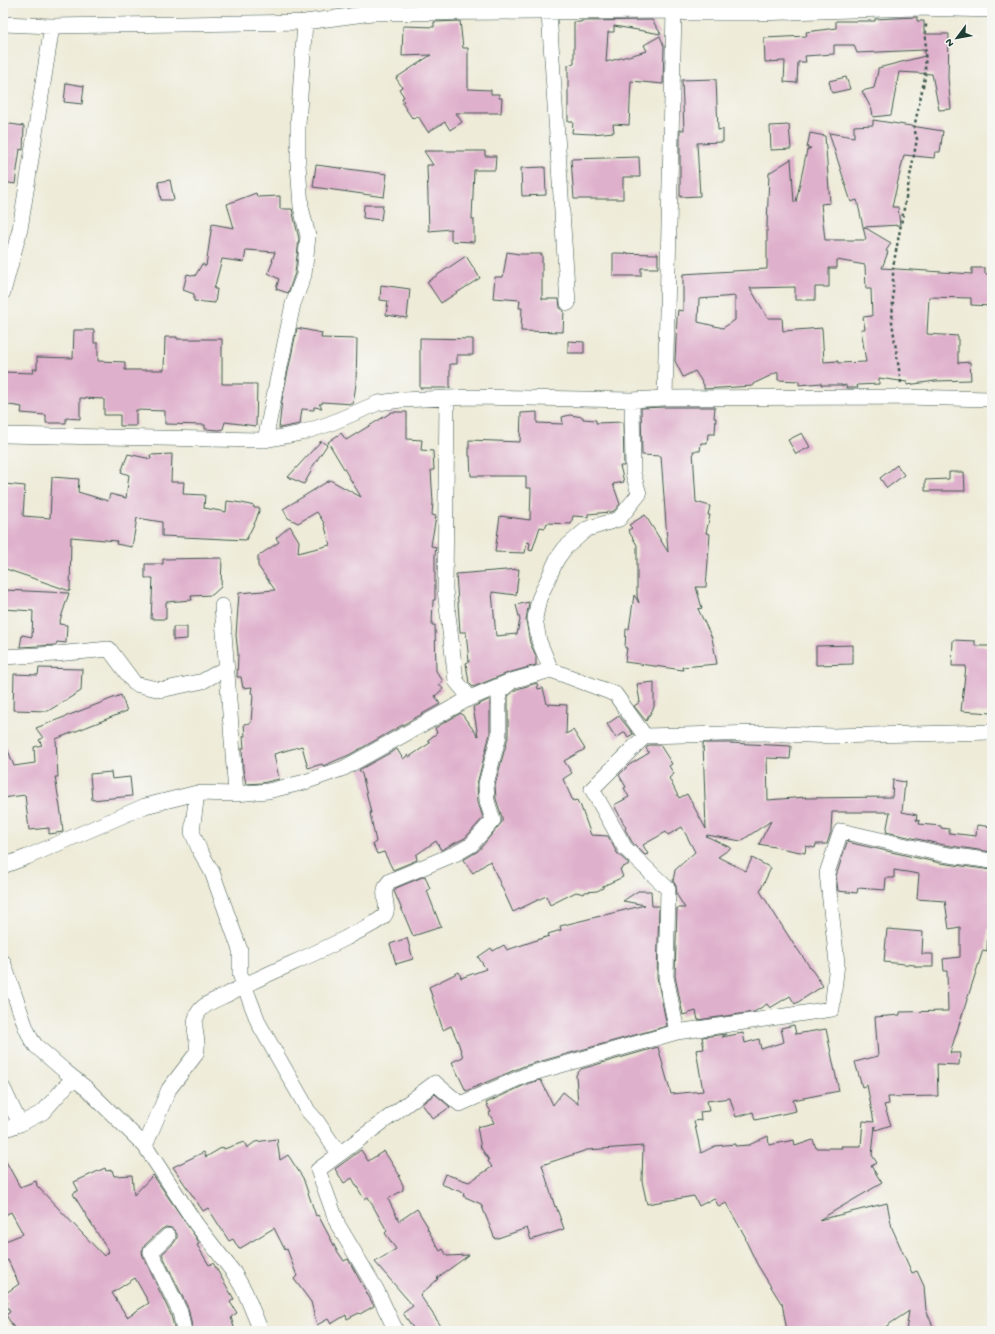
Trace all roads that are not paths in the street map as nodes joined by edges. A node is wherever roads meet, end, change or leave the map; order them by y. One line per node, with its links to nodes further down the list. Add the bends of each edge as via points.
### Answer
1 (916, 6): 2 (street); 4 (street)
2 (754, 8): 3 (street)
3 (684, 9): 5 (street); 12 (street)
4 (992, 10)
5 (549, 13): 6 (street, via 372,13); 10 (street)
6 (305, 22): 8 (street); 16 (street, via 298,164 301,207 308,236 304,274 293,304)
7 (3, 24): 8 (street)
8 (52, 26): 9 (street, via 20,229)
9 (3, 292)
10 (568, 303)
11 (447, 398): 14 (street); 16 (street, via 378,403 329,424); 22 (street, via 445,590 456,681)
12 (665, 398): 13 (street); 14 (street)
13 (992, 399)
14 (632, 400): 20 (street, via 633,473 639,494 619,519 587,530 565,548 557,559 539,599 535,618 539,641)
15 (3, 435): 16 (street)
16 (265, 440)
17 (222, 606): 19 (street)
18 (3, 657): 19 (street, via 109,649 135,684 161,690 203,681)
19 (226, 668): 26 (street)
20 (551, 670): 21 (street); 24 (street, via 615,694)
21 (511, 681): 22 (street); 30 (street, via 499,692 500,735 486,784 487,801 493,820 480,836 457,853 390,881 384,891 385,915 376,922 319,952)
22 (470, 698): 26 (street, via 344,768 305,782 268,791)
23 (992, 732): 24 (street, via 832,736 761,733)
24 (645, 736): 31 (street, via 592,789 625,848 668,889 666,977)
25 (198, 793): 26 (street); 28 (street, via 145,806); 30 (street, via 192,832 212,872 240,950 240,974)
26 (236, 794)
27 (992, 861): 31 (street, via 942,854 841,831 827,873 837,963 832,1009)
28 (3, 866)
29 (3, 962): 32 (street, via 31,1039)
30 (244, 985): 36 (street, via 203,1007 198,1014 194,1026 198,1050 169,1089); 37 (street, via 259,1024 308,1111)
31 (677, 1032): 37 (street, via 526,1075 460,1104 435,1083)
32 (73, 1078): 34 (street, via 43,1112); 36 (street)
33 (3, 1088): 34 (street)
34 (20, 1124): 35 (street)
35 (3, 1130)
36 (145, 1146): 40 (street, via 196,1224 234,1273 245,1292)
37 (339, 1154): 41 (street, via 318,1170 338,1225 376,1289)
38 (168, 1236): 39 (street, via 151,1252 180,1312)
39 (184, 1331)
40 (260, 1331)
41 (396, 1331)

